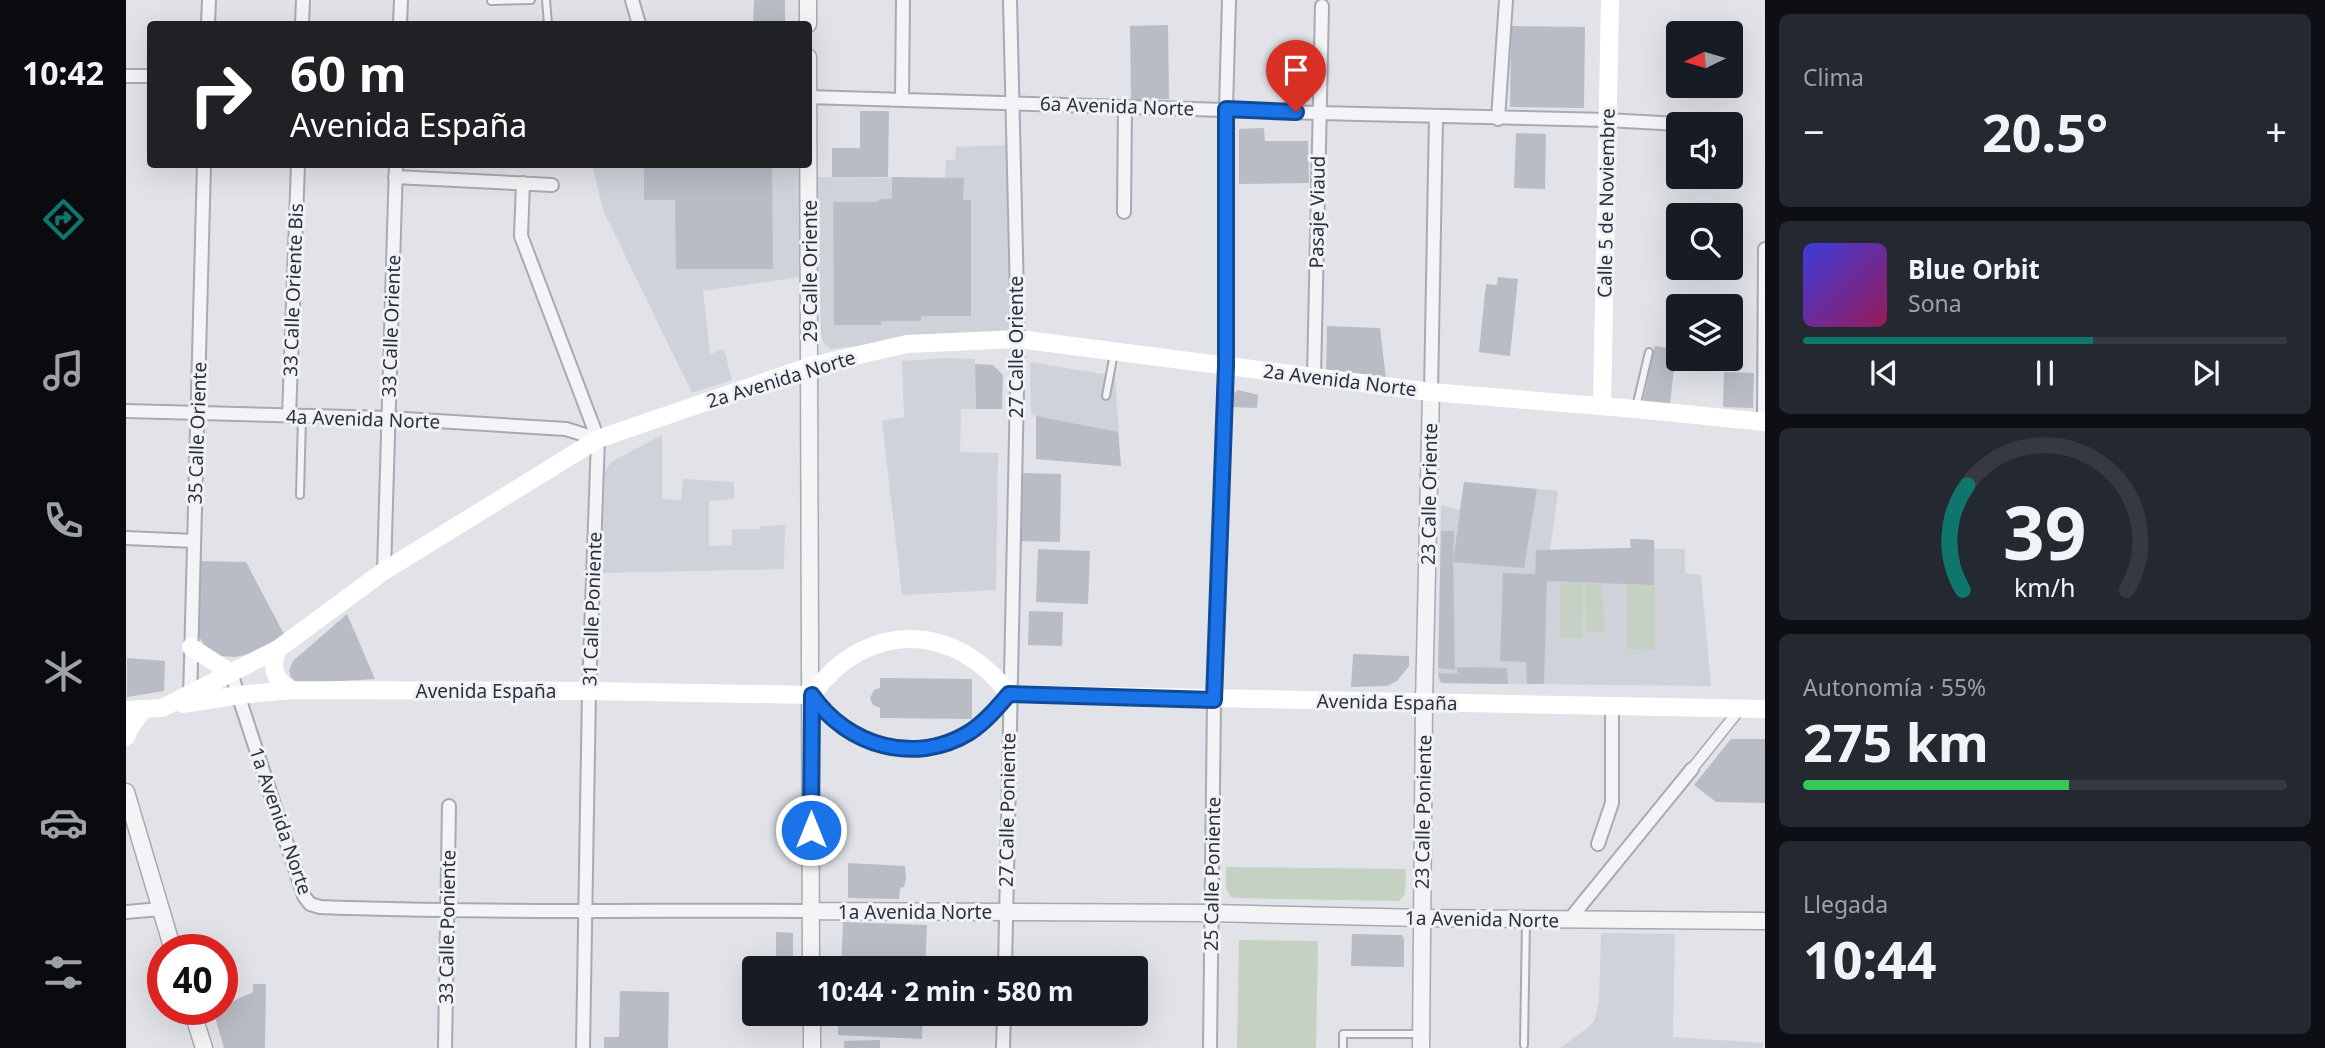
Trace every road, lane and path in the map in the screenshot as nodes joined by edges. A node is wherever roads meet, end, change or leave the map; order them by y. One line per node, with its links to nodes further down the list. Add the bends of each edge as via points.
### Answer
1 (209, 0): 15 (street)
2 (303, 0): 16 (street)
3 (401, 0): 17 (street)
4 (531, 0): 13 (lane)
5 (546, 0): 18 (lane)
6 (632, 0): 19 (street)
7 (808, 0): 20 (street)
8 (903, 0): 24 (street)
9 (1010, 0): 25 (street, 27 Calle Oriente)
10 (1229, 0): 27 (street, 25 Calle Poniente)
11 (1506, 0): 30 (street)
12 (1610, 0): 31 (main road, Calle 5 de Noviembre)
13 (491, 1)
14 (1322, 6): 28 (street, Pasaje Viaud)
15 (208, 21)
16 (302, 21)
17 (400, 21)
18 (548, 21)
19 (638, 21)
20 (808, 21)
21 (126, 76): 22 (street)
22 (147, 76)
23 (812, 97): 24 (street, 6a Avenida Norte)
24 (902, 99): 25 (street, 6a Avenida Norte)
25 (1012, 103): 26 (street, 6a Avenida Norte); 41 (street, 27 Calle Oriente)
26 (1125, 106): 27 (street, 6a Avenida Norte); 39 (street)
27 (1226, 109): 28 (street, 6a Avenida Norte); 45 (street, 25 Calle Poniente)
28 (1319, 113): 29 (street, 6a Avenida Norte); 46 (street, Pasaje Viaud)
29 (1436, 117): 30 (street, 6a Avenida Norte); 47 (street, 23 Calle Oriente)
30 (1498, 119): 31 (street, 6a Avenida Norte)
31 (1607, 120): 32 (street, 6a Avenida Norte); 49 (main road, Calle 5 de Noviembre)
32 (1666, 123)
33 (204, 168): 52 (street, 35 Calle Oriente)
34 (298, 168): 53 (street, 33 Calle Oriente Bis)
35 (810, 168): 44 (street, 29 Calle Oriente)
36 (396, 171): 37 (street); 54 (street, 33 Calle Oriente)
37 (523, 183): 38 (street); 56 (street, 31 Calle Poniente, via 521,236)
38 (552, 185)
39 (1124, 212)
40 (1765, 249): 55 (street)
41 (1018, 340): 42 (main road, 2a Avenida Norte); 44 (main road, 2a Avenida Norte, via 907,344); 66 (street, 27 Calle Oriente)
42 (1114, 351): 45 (main road, 2a Avenida Norte); 48 (lane)
43 (1649, 352): 50 (lane)
44 (811, 366): 56 (main road, 2a Avenida Norte); 68 (street, 29 Calle Oriente)
45 (1226, 366): 46 (main road, 2a Avenida Norte); 70 (street, 25 Calle Poniente)
46 (1314, 377): 47 (main road, 2a Avenida Norte)
47 (1431, 392): 49 (main road, 2a Avenida Norte); 71 (street, 23 Calle Oriente)
48 (1106, 396)
49 (1602, 406): 50 (main road, 2a Avenida Norte)
50 (1636, 409): 55 (main road, 2a Avenida Norte)
51 (126, 411): 52 (street, 4a Avenida Norte)
52 (198, 413): 53 (street, 4a Avenida Norte); 59 (street, 35 Calle Oriente)
53 (295, 416): 54 (street, 4a Avenida Norte); 57 (lane)
54 (388, 418): 56 (street, 4a Avenida Norte, via 566,429); 60 (street, 33 Calle Oriente)
55 (1765, 422)
56 (598, 439): 60 (main road, 2a Avenida Norte); 65 (street, 31 Calle Poniente)
57 (300, 495)
58 (126, 538): 59 (street)
59 (194, 541): 61 (street, 35 Calle Oriente)
60 (384, 571): 62 (main road, 2a Avenida Norte)
61 (191, 647): 63 (main road); 69 (street, 35 Calle Oriente)
62 (278, 649): 63 (main road, 2a Avenida Norte); 64 (main road, via 275,672)
63 (230, 673): 67 (street, 1a Avenida Norte); 69 (main road, 2a Avenida Norte)
64 (291, 690): 65 (main road, Avenida España); 67 (main road, Avenida España)
65 (589, 691): 68 (main road, Avenida España); 82 (street, 31 Calle Poniente)
66 (1009, 694): 68 (main road, via 968,733 917,749 864,740 834,721); 68 (main road, via 971,656 937,642 901,640 850,657 822,680); 70 (main road, Avenida España); 86 (street, 27 Calle Poniente)
67 (239, 695): 69 (main road, Avenida España); 83 (street, 1a Avenida Norte, via 310,904)
68 (812, 695): 84 (street, 29 Calle Oriente)
69 (190, 699): 75 (main road, Avenida España)
70 (1214, 700): 71 (main road, Avenida España); 87 (street, 25 Calle Poniente)
71 (1424, 703): 72 (main road, Avenida España); 88 (street, 23 Calle Poniente)
72 (1612, 706): 73 (main road, Avenida España); 80 (street, via 1612,803)
73 (1741, 708): 74 (main road, Avenida España); 77 (street)
74 (1765, 709)
75 (135, 710): 76 (main road)
76 (126, 737)
77 (1692, 768): 90 (street)
78 (126, 792): 81 (street)
79 (449, 806): 83 (street, 33 Calle Poniente)
80 (1598, 845)
81 (160, 909): 85 (street); 92 (street)
82 (587, 909): 83 (street, 1a Avenida Norte); 84 (street, 1a Avenida Norte); 102 (street, 31 Calle Poniente)
83 (447, 911): 101 (street, 33 Calle Poniente)
84 (811, 911): 86 (street, 1a Avenida Norte); 93 (street, 29 Calle Oriente)
85 (126, 912)
86 (1006, 912): 87 (street, 1a Avenida Norte); 94 (street, 27 Calle Poniente)
87 (1212, 913): 88 (street, 1a Avenida Norte); 105 (street, 25 Calle Poniente)
88 (1422, 919): 89 (street, 1a Avenida Norte); 98 (street, 23 Calle Poniente)
89 (1526, 919): 90 (street, 1a Avenida Norte); 99 (lane)
90 (1569, 919): 91 (street, 1a Avenida Norte)
91 (1765, 921)
92 (168, 934)
93 (811, 956)
94 (1004, 956)
95 (197, 1025): 100 (street)
96 (811, 1026): 103 (street)
97 (1004, 1026): 104 (street)
98 (1421, 1041): 106 (lane, via 1343,1034)
99 (1524, 1045)
100 (204, 1048)
101 (445, 1048)
102 (583, 1048)
103 (812, 1048)
104 (1003, 1048)
105 (1210, 1048)
106 (1343, 1048)

